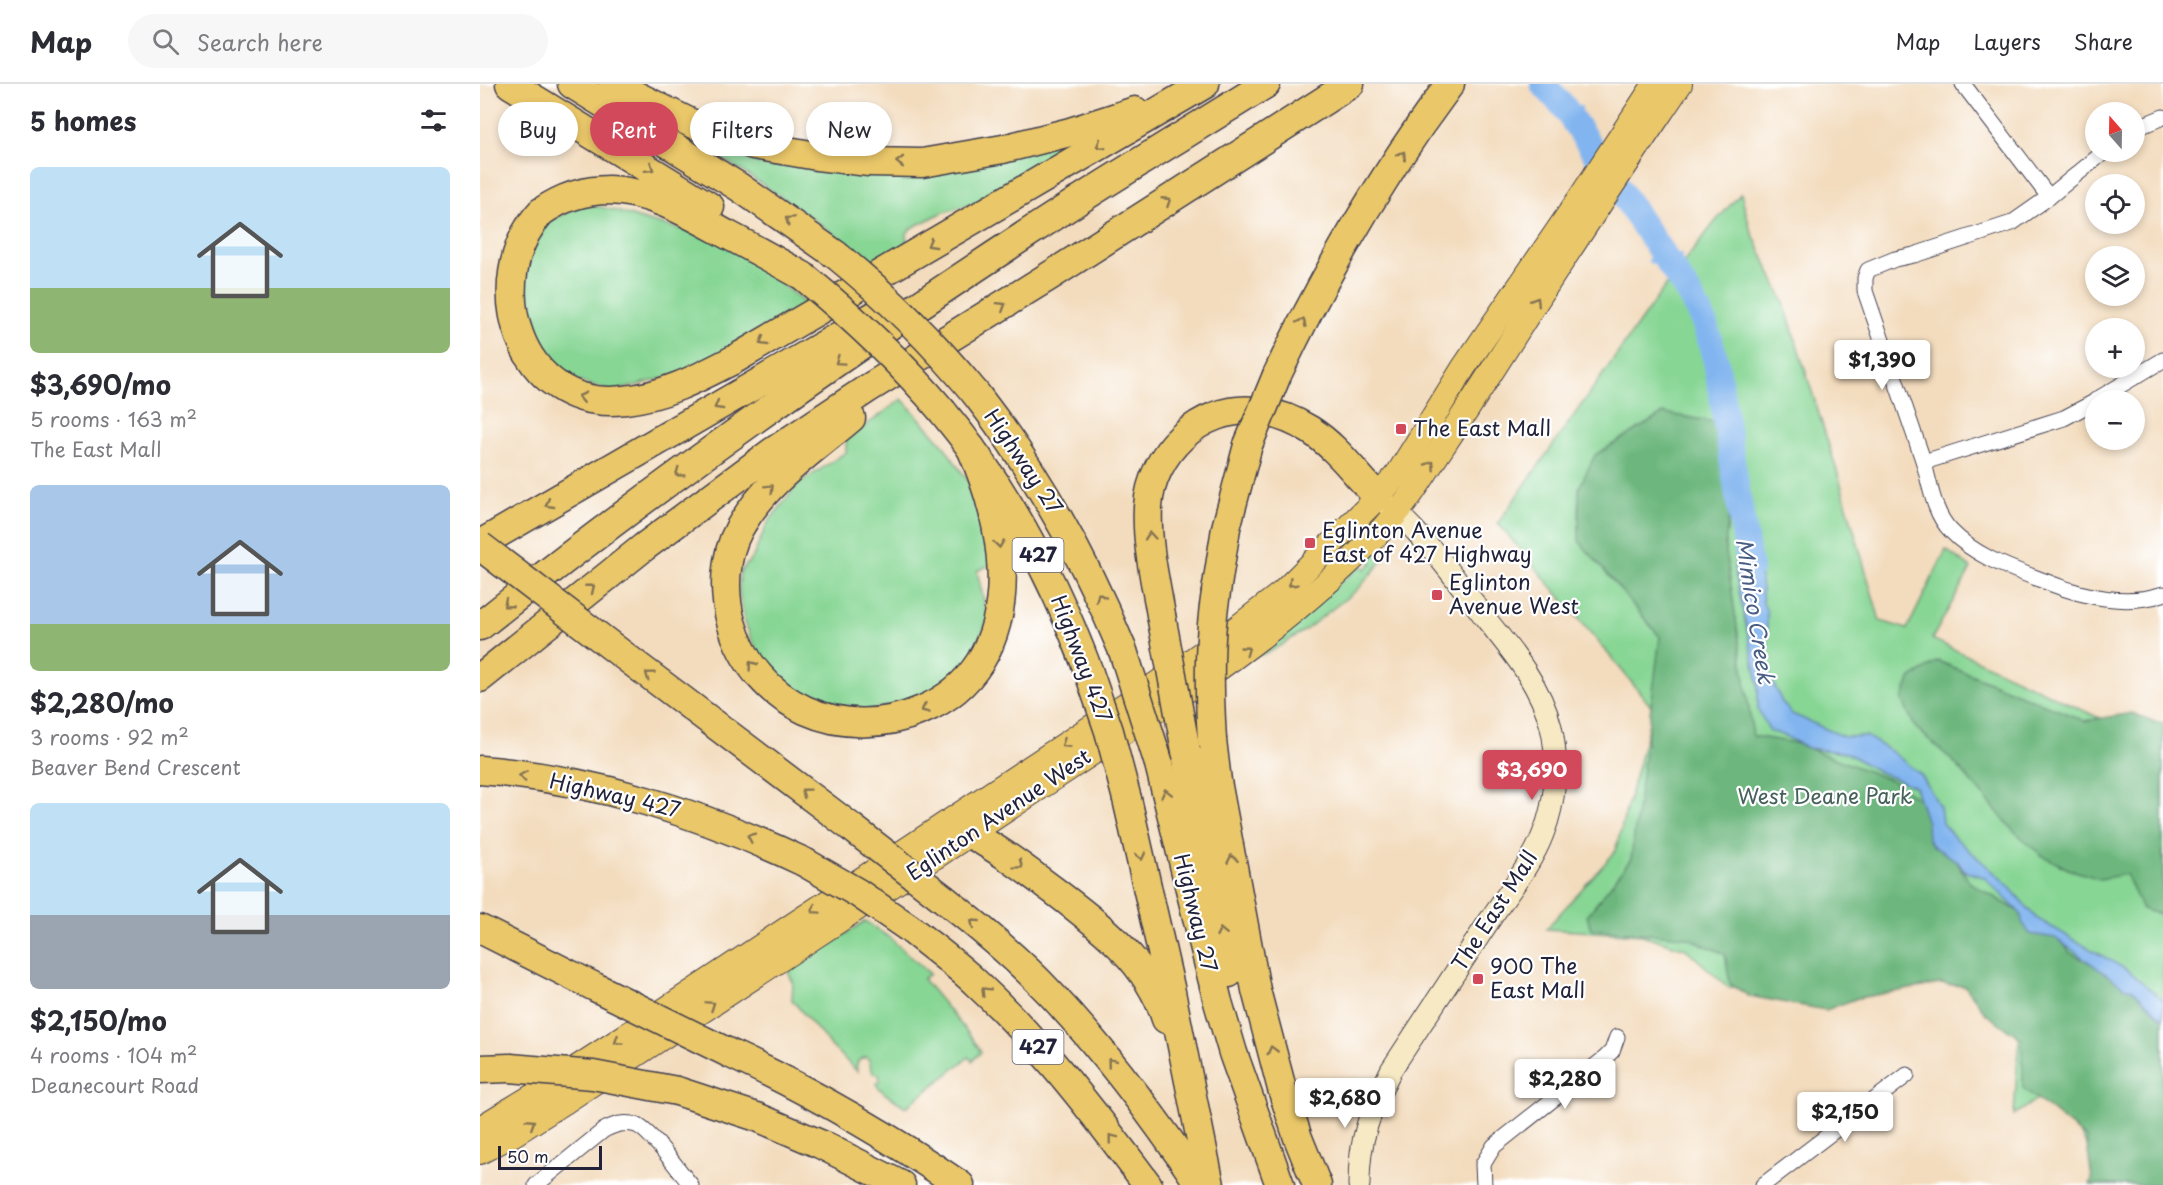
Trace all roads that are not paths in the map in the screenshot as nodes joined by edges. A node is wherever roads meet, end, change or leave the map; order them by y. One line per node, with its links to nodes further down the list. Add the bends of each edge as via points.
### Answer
1 (510, 84): 18 (highway, one-way to 18, via 735,223)
2 (572, 84): 34 (highway, Highway 27, one-way to 2, bridge, via 1159,764 1123,651 1079,553 1017,450 947,360 901,312 836,255 739,187)
3 (613, 84): 4 (highway, one-way to 3, via 1123,116 1061,135 922,163 869,162 753,145 691,123)
4 (1198, 84)
5 (1205, 84): 18 (highway, one-way to 18, via 735,359 657,394 599,400 573,395 549,384 528,367 514,346 504,324 500,297 508,250 528,224 561,200 601,191 631,193 666,203)
6 (1266, 84): 17 (highway)
7 (1350, 84): 19 (highway, one-way to 7)
8 (1450, 84): 48 (highway, one-way to 8, bridge, via 1282,1089 1256,990 1217,781 1209,696 1216,592 1226,528 1248,445 1277,375 1346,242)
9 (1655, 84): 14 (main road, Eglinton Avenue West)
10 (1680, 84): 14 (main road, Eglinton Avenue West)
11 (1963, 84): 16 (street)
12 (2163, 117): 13 (street)
13 (2145, 124)
14 (1631, 139): 25 (main road, Eglinton Avenue West, via 1586,207 1464,367 1405,464)
15 (2092, 162): 16 (street)
16 (2049, 197): 24 (street, via 2012,223 1868,270 1865,291)
17 (1079, 200): 26 (highway, one-way to 26); 28 (highway, one-way to 28, via 765,412 577,548)
18 (803, 276): 23 (highway, Highway 427 / 427, bridge, via 885,349)
19 (952, 336): 23 (highway, one-way to 19, via 995,519 1001,557 993,634 972,672 953,693 930,706 903,718 874,723 820,716 776,693 745,657 729,616 726,577 738,531 756,502 787,471); 29 (highway, one-way to 19, via 628,559 771,453)
20 (2163, 360): 21 (street)
21 (2114, 390)
22 (2085, 407): 24 (street, via 2064,418)
23 (971, 448): 37 (highway, Highway 427 / 427, one-way to 37, bridge, via 1033,546 1071,624 1109,731 1155,918)
24 (1924, 462): 27 (street, via 1939,513 1949,530 1993,561 2074,592 2129,600)
25 (1388, 505): 31 (main road, Eglinton Avenue West, one-way to 25, via 1264,636 1320,591); 34 (highway, one-way to 25, bridge, via 1234,1014 1228,965 1190,783 1150,538 1148,505 1155,477 1166,453 1185,433 1224,413 1254,410 1295,422 1320,436); 38 (main road, Eglinton Avenue West, one-way to 38, via 1210,647 615,1043); 49 (main road, The East Mall, via 1437,555 1531,681 1551,727 1556,772 1543,836 1391,1070 1375,1102 1360,1150)
26 (480, 545): 45 (highway, one-way to 26, bridge, via 1147,1108 1100,1050 1008,953 851,827)
27 (2163, 594)
28 (480, 626)
29 (480, 678)
30 (482, 771): 44 (highway, Highway 427 / 427, one-way to 30, bridge, via 1022,1029 975,982 909,928 858,893 804,862 733,830 649,800 567,782)
31 (970, 834): 37 (highway, one-way to 37, via 1003,853 1097,923 1129,953 1160,999); 39 (main road, Eglinton Avenue West, one-way to 31, via 566,1101)
32 (480, 929): 43 (highway, bridge, via 797,1086)
33 (1617, 1037): 50 (street, via 1604,1059 1494,1146 1483,1164)
34 (1233, 1053): 47 (highway, Highway 27)
35 (480, 1069): 42 (highway, bridge, via 593,1075 677,1091 757,1117)
36 (1906, 1075): 51 (street)
37 (1198, 1124): 46 (highway, 427)
38 (480, 1128)
39 (480, 1152)
40 (536, 1185): 41 (street, via 604,1130 628,1123 649,1134)
41 (691, 1185)
42 (901, 1185)
43 (960, 1185)
44 (1148, 1185)
45 (1200, 1185)
46 (1210, 1185)
47 (1280, 1185)
48 (1317, 1185)
49 (1359, 1185)
50 (1484, 1185)
51 (1763, 1185)

